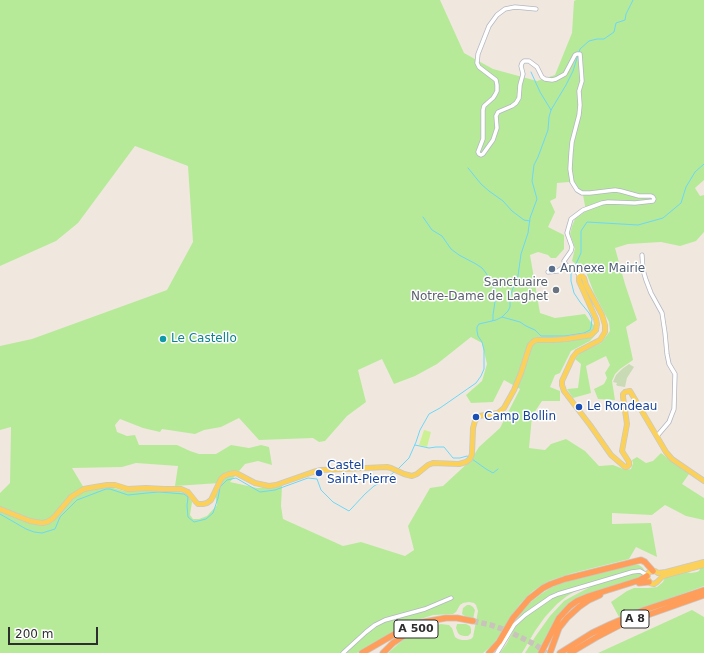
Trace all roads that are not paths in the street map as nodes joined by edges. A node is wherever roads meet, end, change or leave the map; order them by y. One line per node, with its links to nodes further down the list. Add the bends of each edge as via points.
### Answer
1 (536, 9): 3 (street, via 505,9 489,26 477,63 496,80 497,91 484,106 483,139 479,154 483,154 493,140 498,112 512,106 519,98 523,74 521,66 524,61 529,61 537,67 542,77 552,80 565,74 575,56 580,54 582,81 579,91 579,115 572,142 572,182 582,193 615,190 651,196 654,199 635,203 602,203 583,210 571,219 567,233 572,247 564,262)
2 (642, 255): 6 (street, via 646,280 662,313 669,364 675,374 674,409 669,422)
3 (566, 266): 4 (street, via 558,271); 5 (street)
4 (548, 272)
5 (580, 276): 6 (main road, via 584,278 602,316 605,332 600,340 572,356 563,377 563,388 611,455 625,467 629,464 622,451 628,424 623,396 625,392 631,392); 8 (main road, via 579,281 596,319 596,330 591,335 566,340 537,340 530,345 514,390 504,408 498,413 479,416 475,421 472,451 466,462 431,464 415,475 387,467 317,471 305,478 269,486 255,484 235,473 220,479 211,500 203,504 196,502 188,492 181,489 128,489 110,484 84,489 71,498 56,515 42,523)
6 (657, 436): 7 (main road, via 672,459)
7 (704, 481)
8 (0, 509)
9 (704, 563): 10 (main road); 11 (main road)
10 (650, 575): 11 (main road, via 659,576); 11 (main road, via 654,584); 20 (highway, via 645,566 634,561 551,584 529,599 517,612); 21 (street, via 640,571 632,572 551,597 514,625); 22 (highway, via 589,596 570,606 559,618); 23 (highway, via 634,584 589,600 579,607 560,627)
11 (659, 580)
12 (704, 590): 24 (highway, A 8, via 611,624)
13 (704, 596): 25 (highway, A 8, via 620,625)
14 (451, 598): 16 (street, via 375,625)
15 (428, 621): 17 (highway, via 406,627); 18 (highway, A 500, via 397,636); 19 (highway, A 500, via 452,618 473,622 448,621 422,626 401,637)
16 (343, 653)
17 (362, 653)
18 (379, 653)
19 (383, 653)
20 (490, 653)
21 (497, 653)
22 (541, 653)
23 (550, 653)
24 (560, 653)
25 (570, 653)

